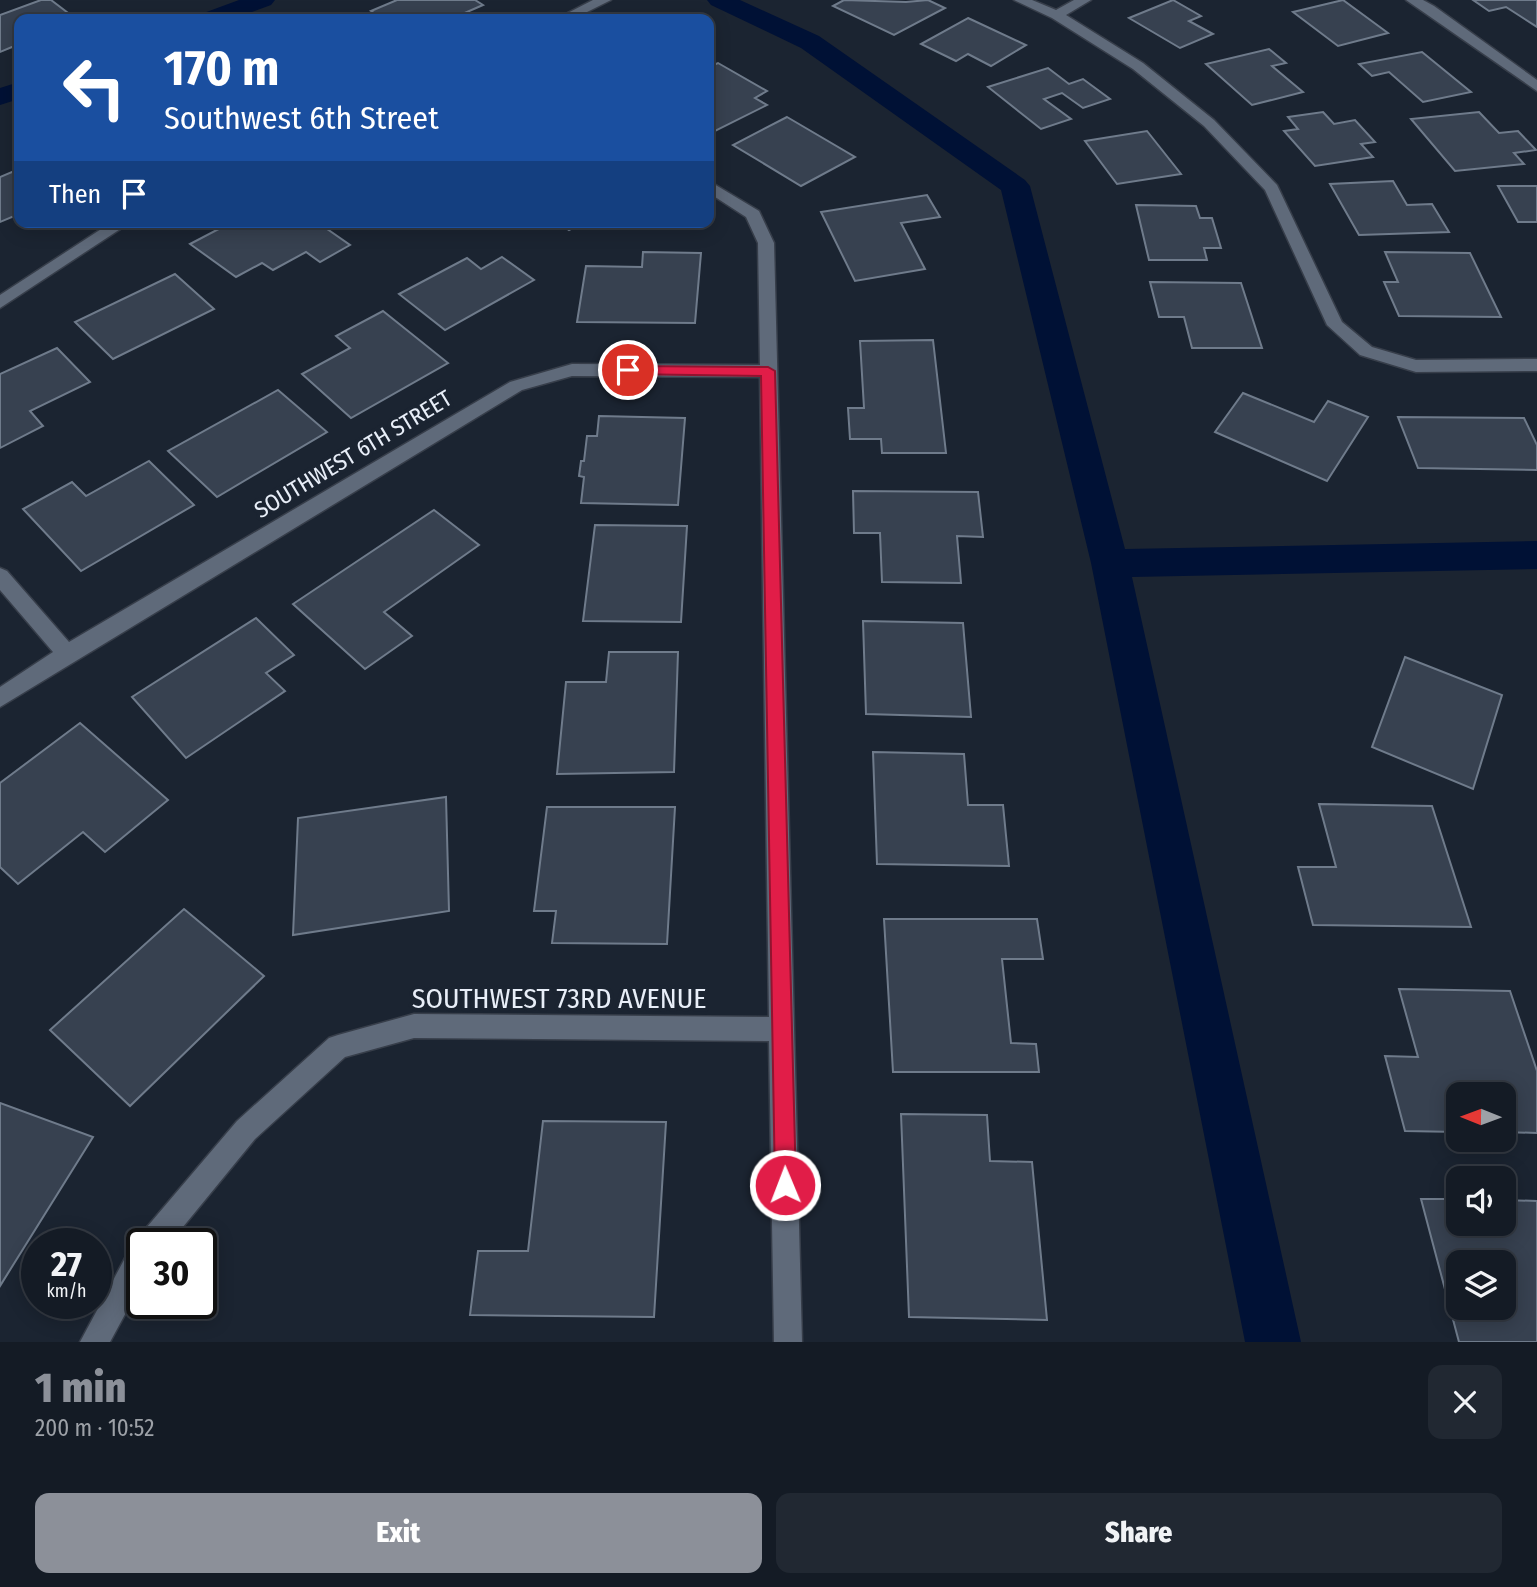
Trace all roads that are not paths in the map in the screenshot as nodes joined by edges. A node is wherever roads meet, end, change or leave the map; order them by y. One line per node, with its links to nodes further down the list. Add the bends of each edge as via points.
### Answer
1 (604, 0): 5 (street)
2 (1021, 0): 6 (street)
3 (1084, 0): 6 (street)
4 (1413, 0): 7 (street)
5 (574, 14)
6 (1057, 15): 11 (street, via 1138,66 1199,114 1272,188 1335,325 1366,352 1416,366)
7 (1537, 87)
8 (714, 189): 12 (street, via 753,214 765,243)
9 (114, 228): 10 (street)
10 (0, 303)
11 (1537, 365)
12 (768, 371): 14 (street, SOUTHWEST 6TH STREET, via 572,370 516,386); 16 (street)
13 (0, 576): 14 (street)
14 (67, 654): 15 (street, SOUTHWEST 6TH STREET)
15 (0, 698)
16 (783, 1029): 17 (street, SOUTHWEST 73RD AVENUE, via 414,1027 338,1047 246,1130); 20 (street)
17 (164, 1228)
18 (126, 1284): 19 (street)
19 (94, 1342)
20 (788, 1342)

